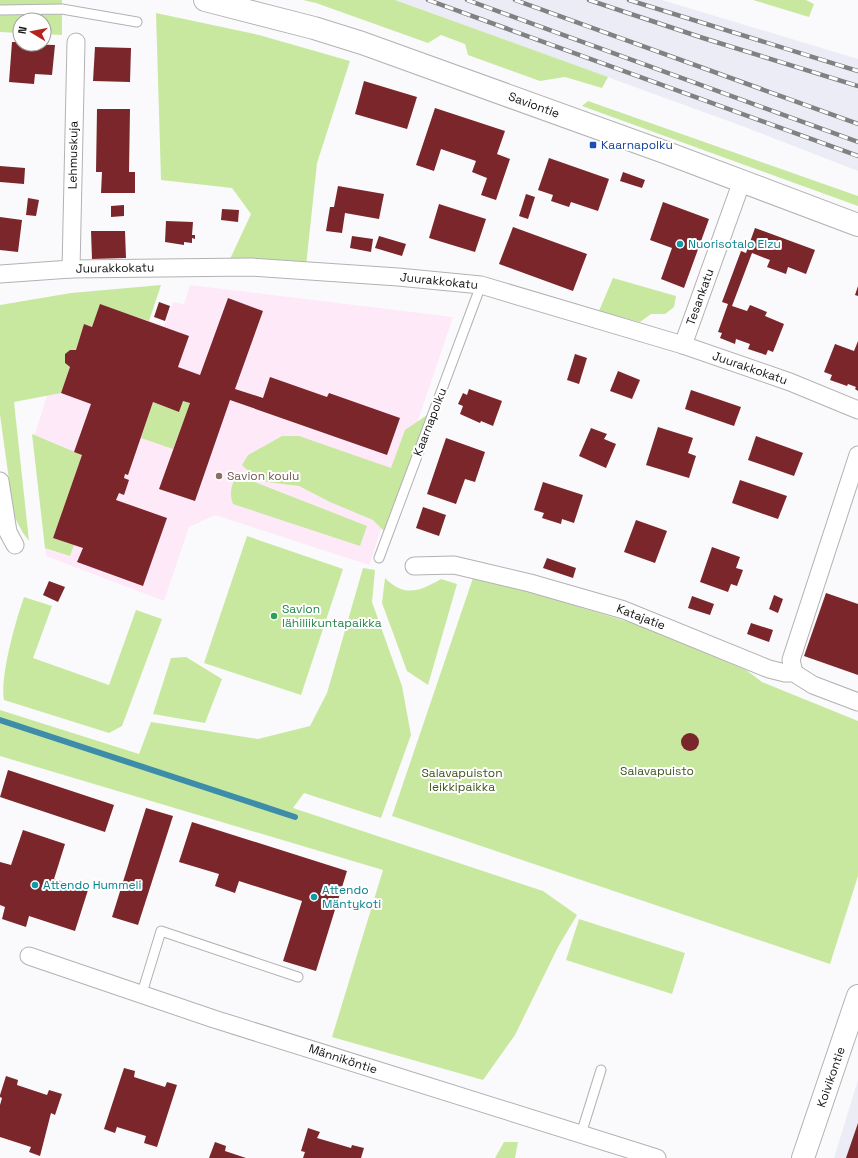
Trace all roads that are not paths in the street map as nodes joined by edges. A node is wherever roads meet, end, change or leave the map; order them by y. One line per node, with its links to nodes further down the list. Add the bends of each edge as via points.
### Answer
1 (205, 0): 5 (main road, Saviontie, via 314,28 364,44)
2 (0, 10): 3 (lane, via 62,9)
3 (137, 22)
4 (76, 42): 7 (street, Lehmuskuja)
5 (742, 181): 6 (main road, Saviontie); 10 (street, Tesankatu)
6 (858, 225)
7 (71, 269): 8 (street, Juurakkokatu); 9 (street, Juurakkokatu, via 251,267)
8 (0, 274)
9 (481, 285): 10 (street, Juurakkokatu); 15 (lane, Kaarnapolku)
10 (683, 345): 11 (street, Juurakkokatu, via 790,382)
11 (858, 410)
12 (858, 455): 17 (street, via 791,660)
13 (0, 481): 14 (street, via 8,532)
14 (15, 545)
15 (379, 558)
16 (414, 566): 17 (street, Katajatie, via 454,564 554,589 624,610 770,669 785,673)
17 (794, 672): 18 (street, Katajatie, via 813,684)
18 (858, 702)
19 (29, 956): 21 (street, Männiköntie)
20 (298, 977): 21 (lane, via 160,931)
21 (142, 994): 24 (street, Männiköntie)
22 (858, 996): 26 (main road, Koivikontie)
23 (601, 1070): 24 (lane)
24 (581, 1134): 25 (street, Männiköntie)
25 (657, 1158)
26 (804, 1158)

